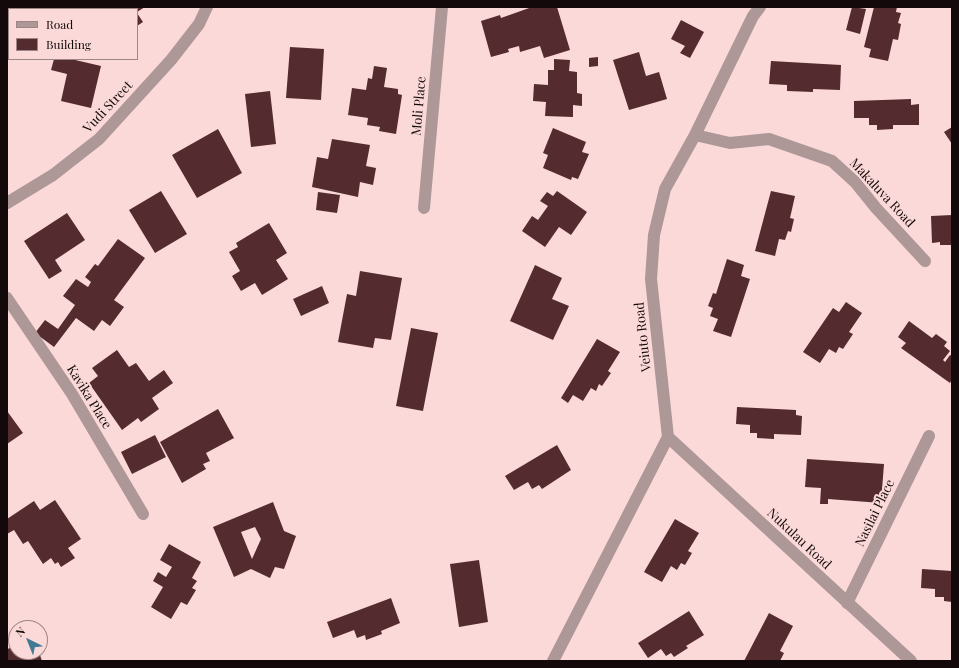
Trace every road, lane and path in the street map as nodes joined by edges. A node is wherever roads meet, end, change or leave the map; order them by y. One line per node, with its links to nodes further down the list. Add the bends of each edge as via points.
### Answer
1 (207, 7): 5 (street, Vudi Street, via 199,24 171,60 99,139 53,175)
2 (442, 7): 6 (street, Moli Place)
3 (760, 7): 4 (street, Veiuto Road, via 753,16)
4 (695, 135): 7 (street, Makaluva Road, via 730,143 769,139 832,161 855,182); 10 (street, Veiuto Road, via 665,189 654,235 651,279)
5 (7, 203)
6 (424, 208)
7 (925, 261)
8 (7, 298): 11 (street, Kavika Place, via 72,394)
9 (929, 436): 12 (street, Nasilai Place)
10 (668, 437): 12 (street, Nukulau Road); 13 (street)
11 (143, 514)
12 (847, 602): 14 (street, Nukulau Road)
13 (553, 661)
14 (911, 661)

